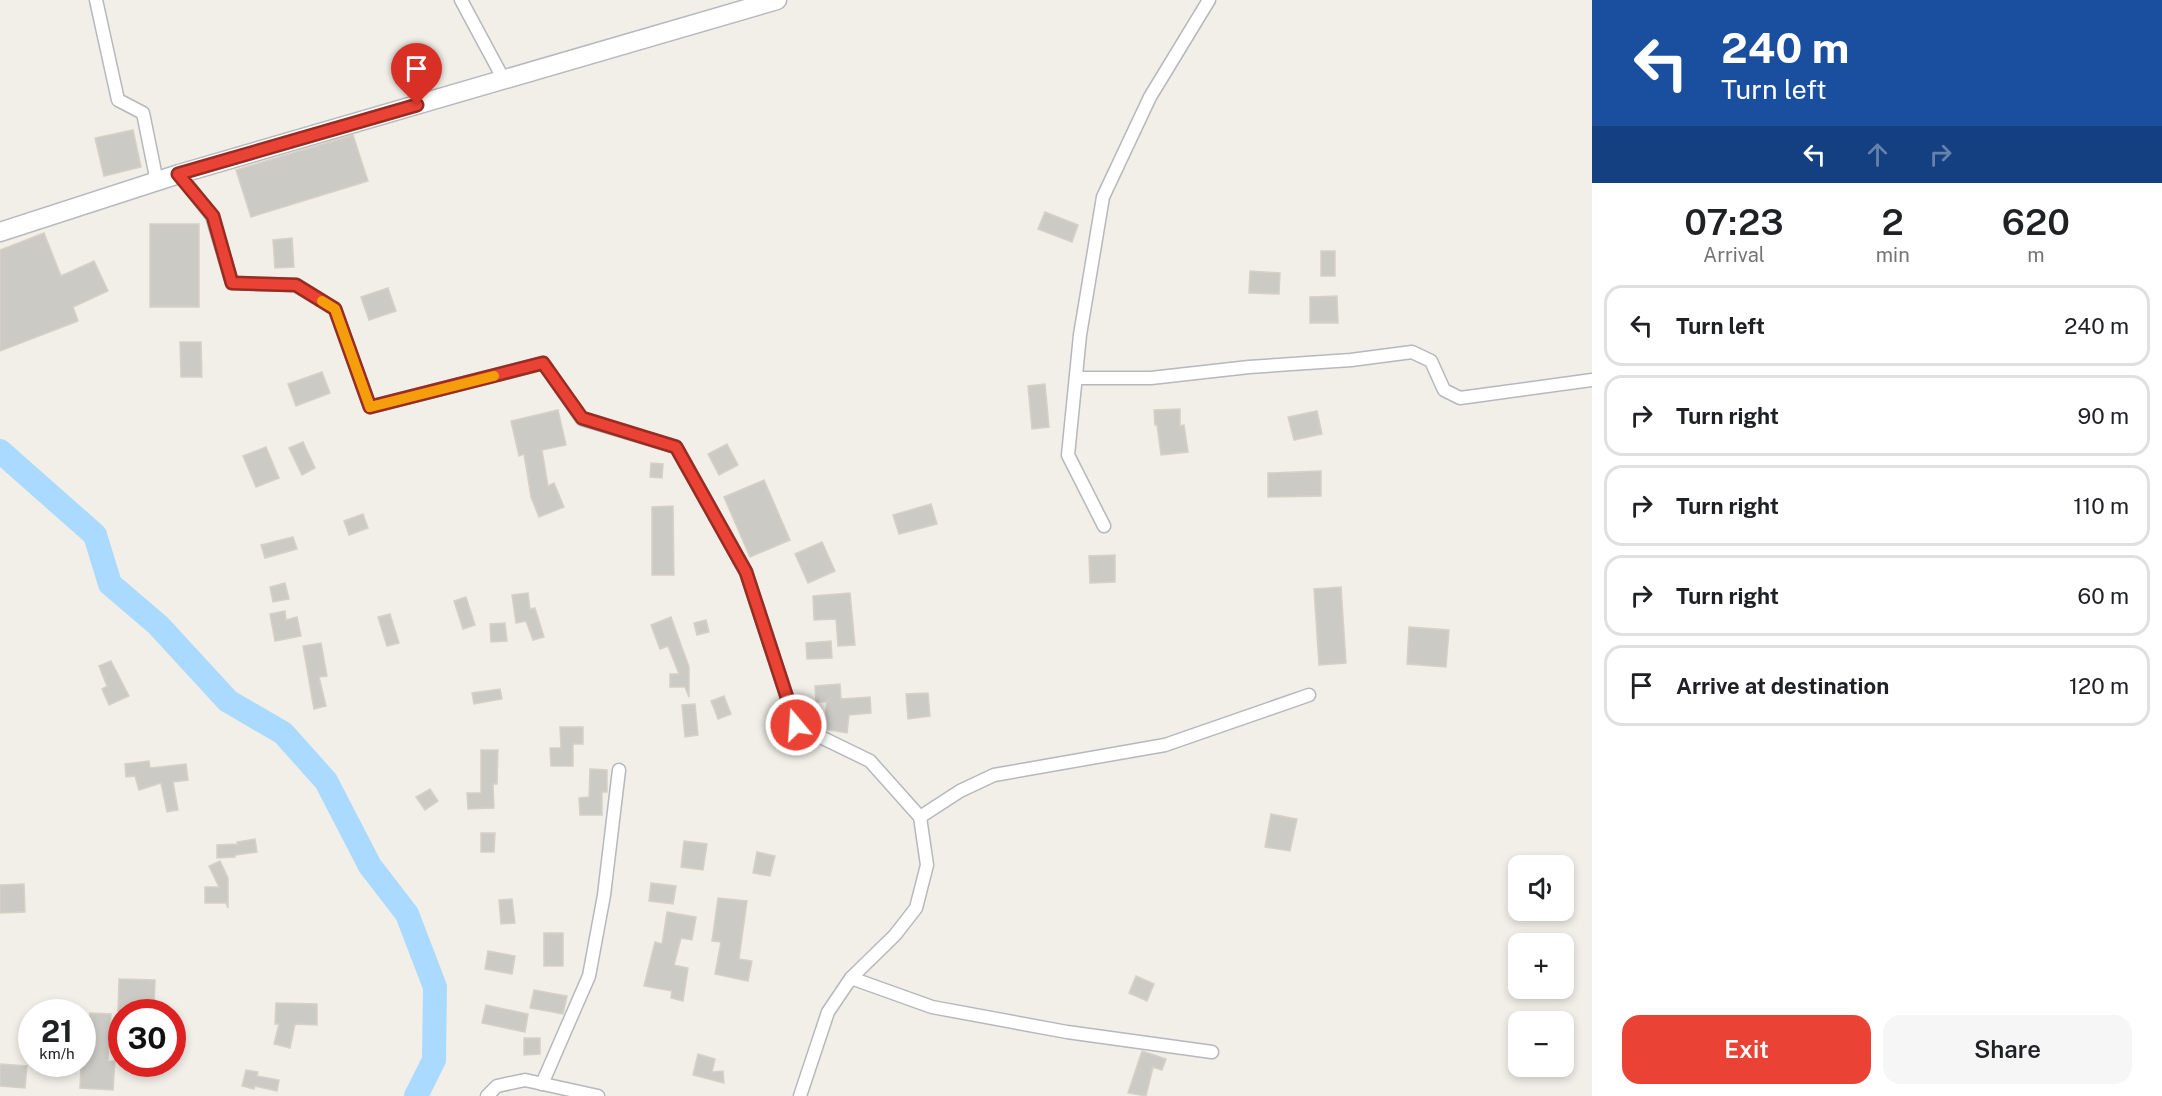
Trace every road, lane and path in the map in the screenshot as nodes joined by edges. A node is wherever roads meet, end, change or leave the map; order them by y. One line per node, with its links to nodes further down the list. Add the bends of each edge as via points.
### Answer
1 (96, 0): 7 (street, via 118,100 143,113)
2 (461, 0): 5 (street)
3 (777, 0): 5 (street)
4 (1209, 0): 9 (street, via 1150,97 1103,197)
5 (504, 80): 6 (street)
6 (178, 174): 7 (street); 14 (street, via 213,216 232,283 296,285 335,309 370,407 543,363 582,418 676,447 746,572 796,725 870,761)
7 (157, 182): 8 (street)
8 (0, 232)
9 (1076, 378): 10 (street, via 1151,378 1413,352 1431,361 1444,390 1460,398); 11 (street, via 1068,455)
10 (1592, 380)
11 (1104, 526)
12 (1310, 695): 14 (street, via 1166,745 994,776 960,790)
13 (619, 770): 17 (street, via 589,976)
14 (920, 817): 15 (street, via 927,865 916,908)
15 (851, 978): 16 (street, via 932,1006 1067,1032); 20 (street, via 828,1012)
16 (1212, 1052)
17 (542, 1084): 18 (street, via 511,1082 497,1086); 19 (street)
18 (487, 1096)
19 (598, 1096)
20 (800, 1096)

